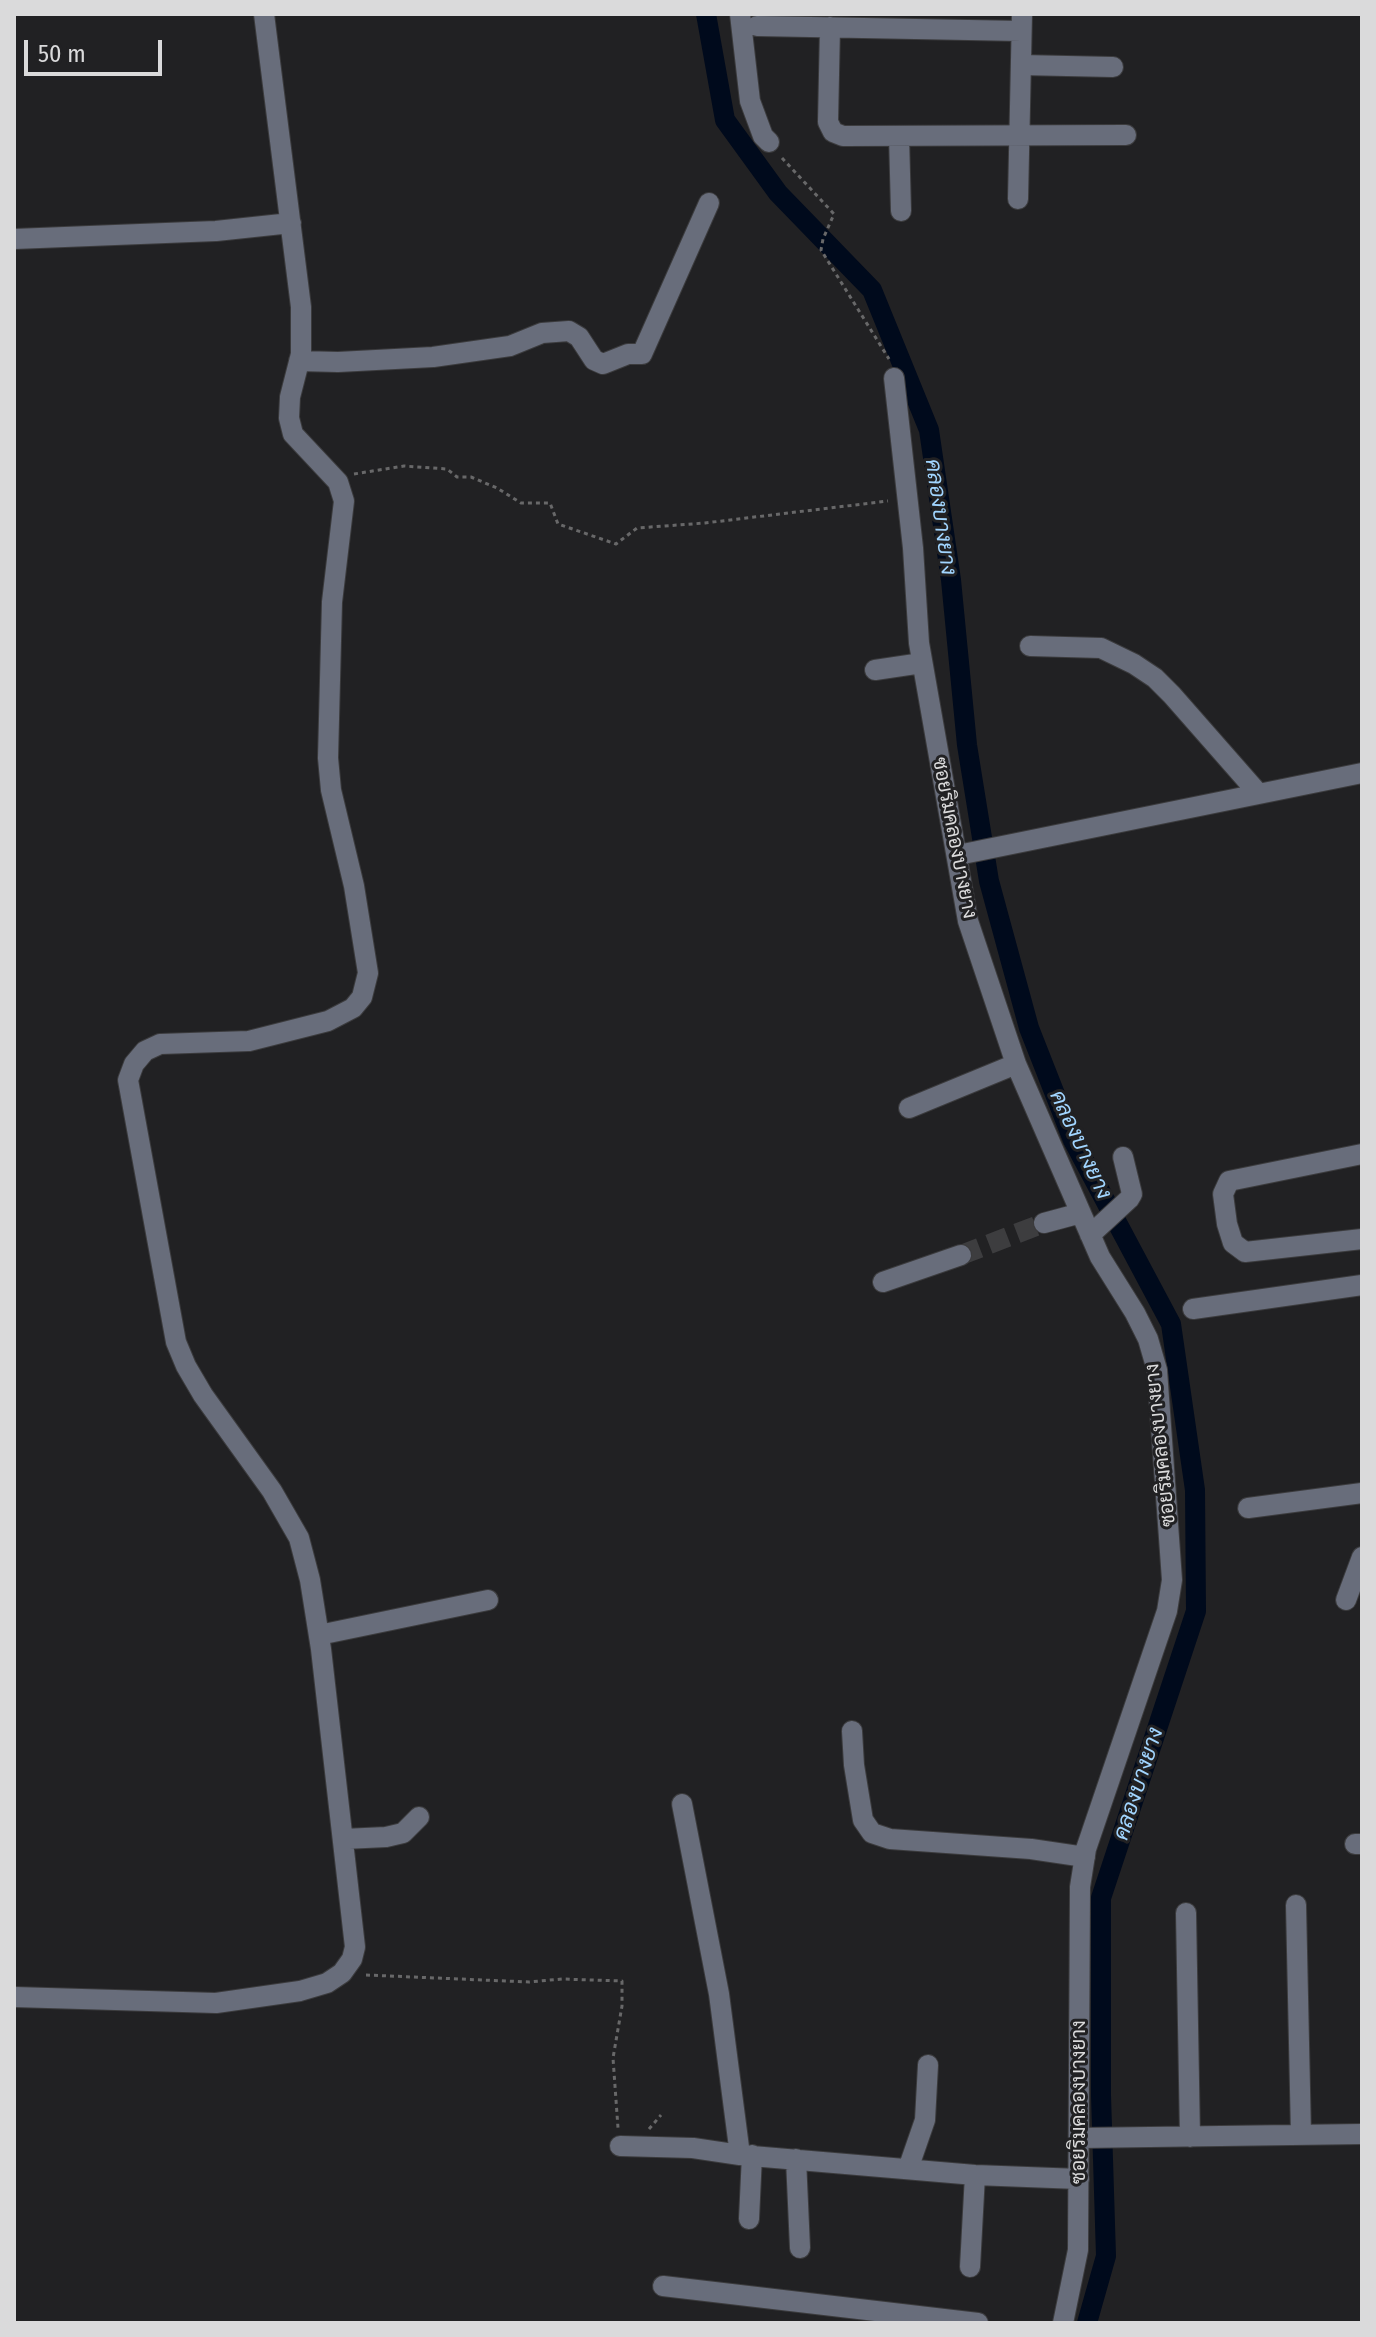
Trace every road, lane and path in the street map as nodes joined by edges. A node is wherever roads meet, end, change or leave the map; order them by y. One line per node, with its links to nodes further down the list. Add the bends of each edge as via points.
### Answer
1 (264, 14): 15 (street)
2 (748, 20): 3 (street); 11 (street, via 750,101)
3 (794, 20): 5 (street)
4 (1022, 23): 5 (street); 6 (street)
5 (830, 27): 10 (street, via 828,122 833,132)
6 (1021, 65): 7 (street); 8 (street)
7 (1113, 67)
8 (1021, 135): 9 (street); 10 (street); 12 (street)
9 (1126, 135)
10 (899, 136): 14 (street)
11 (769, 142): 18 (path, via 834,214 821,250 887,352)
12 (1018, 199)
13 (709, 203): 17 (street, via 642,354 603,364 569,331 447,356)
14 (901, 211)
15 (291, 223): 16 (street); 17 (street, via 301,307)
16 (14, 239)
17 (299, 361): 19 (street, via 290,397 293,434)
18 (894, 378): 20 (street, ซอยริมคลองบางยาง)
19 (338, 482): 20 (path, via 361,471 447,469 521,503 550,503 558,524 616,544 637,528); 44 (street, via 344,501 332,602 328,758 366,955 362,997 328,1021 249,1041 160,1044 145,1051 128,1080 176,1342 203,1395 299,1538)
20 (908, 498): 22 (street, ซอยริมคลองบางยาง)
21 (1030, 646): 25 (street, via 1101,648 1134,664 1172,695)
22 (922, 663): 23 (street); 26 (street, ซอยริมคลองบางยาง)
23 (875, 670)
24 (1362, 773): 25 (street)
25 (1258, 793): 26 (street)
26 (963, 854): 27 (street, ซอยริมคลองบางยาง, via 968,921)
27 (1016, 1064): 28 (street); 31 (street, ซอยริมคลองบางยาง)
28 (909, 1108)
29 (1362, 1154): 34 (street, via 1229,1181 1223,1194 1233,1243 1245,1252)
30 (1123, 1157): 33 (street, via 1132,1188 1129,1199)
31 (1081, 1213): 32 (street); 33 (street, ซอยริมคลองบางยาง)
32 (1044, 1223)
33 (1098, 1228): 49 (street, ซอยริมคลองบางยาง, via 1100,1257 1135,1313 1157,1370 1172,1580 1167,1611)
34 (1362, 1239)
35 (961, 1255): 36 (street)
36 (883, 1282)
37 (1362, 1285): 38 (street)
38 (1193, 1309)
39 (1362, 1493): 40 (street)
40 (1248, 1508)
41 (1362, 1557): 43 (street)
42 (488, 1600): 44 (street)
43 (1346, 1600)
44 (319, 1635): 48 (street)
45 (852, 1731): 49 (street, via 863,1820 872,1833)
46 (682, 1804): 60 (street)
47 (419, 1817): 48 (street, via 403,1833)
48 (344, 1839): 52 (street, via 355,1936 352,1959)
49 (1085, 1857): 58 (street, ซอยริมคลองบางยาง, via 1080,1887)
50 (1296, 1905): 56 (street)
51 (1186, 1913): 57 (street)
52 (342, 1973): 53 (street, via 300,1991 216,2003); 59 (path, via 622,1981 613,2058)
53 (14, 1997)
54 (928, 2065): 62 (street, via 925,2120)
55 (1362, 2134): 56 (street)
56 (1301, 2135): 57 (street)
57 (1190, 2137): 58 (street)
58 (1089, 2138): 64 (street, ซอยริมคลองบางยาง)
59 (620, 2146): 60 (street)
60 (746, 2155): 61 (street); 65 (street)
61 (796, 2159): 62 (street); 66 (street)
62 (908, 2169): 63 (street)
63 (975, 2175): 64 (street); 67 (street)
64 (1079, 2179): 70 (street, ซอยริมคลองบางยาง, via 1078,2250)
65 (749, 2219)
66 (800, 2248)
67 (970, 2267)
68 (663, 2286): 69 (street)
69 (978, 2323)
70 (1063, 2323)

